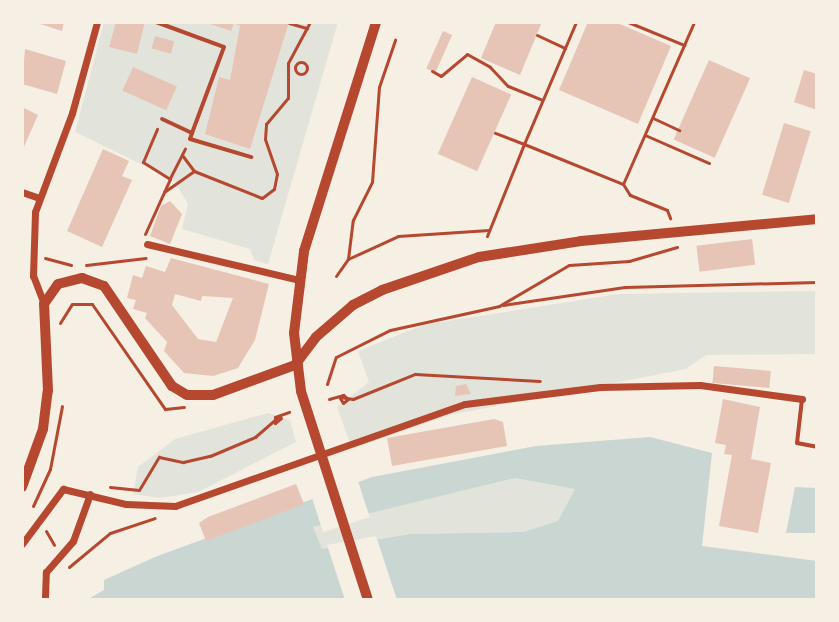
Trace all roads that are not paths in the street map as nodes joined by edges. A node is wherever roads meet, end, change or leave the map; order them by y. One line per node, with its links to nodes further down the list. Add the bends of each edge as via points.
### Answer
1 (97, 22): 8 (street, via 72,113)
2 (156, 22): 5 (lane, via 224,47)
3 (376, 22): 11 (main road)
4 (162, 119): 5 (lane)
5 (191, 136): 6 (lane)
6 (251, 157)
7 (22, 192): 8 (street)
8 (39, 198): 12 (street, via 33,264)
9 (817, 219): 13 (main road, via 581,241 479,257 351,306 316,337)
10 (147, 244): 11 (street)
11 (299, 280): 13 (main road)
12 (44, 304): 13 (main road, via 49,292 67,280 97,282 112,294 172,386 187,395 228,390); 16 (main road, via 48,391 43,429)
13 (295, 365): 20 (main road)
14 (802, 399): 15 (lane, via 797,443); 17 (street, via 700,385 600,387 465,404 175,506 126,504)
15 (817, 447)
16 (22, 487)
17 (90, 494): 18 (street, via 69,487 57,492); 19 (street, via 73,541 46,572)
18 (22, 544)
19 (45, 597)
20 (368, 600)

